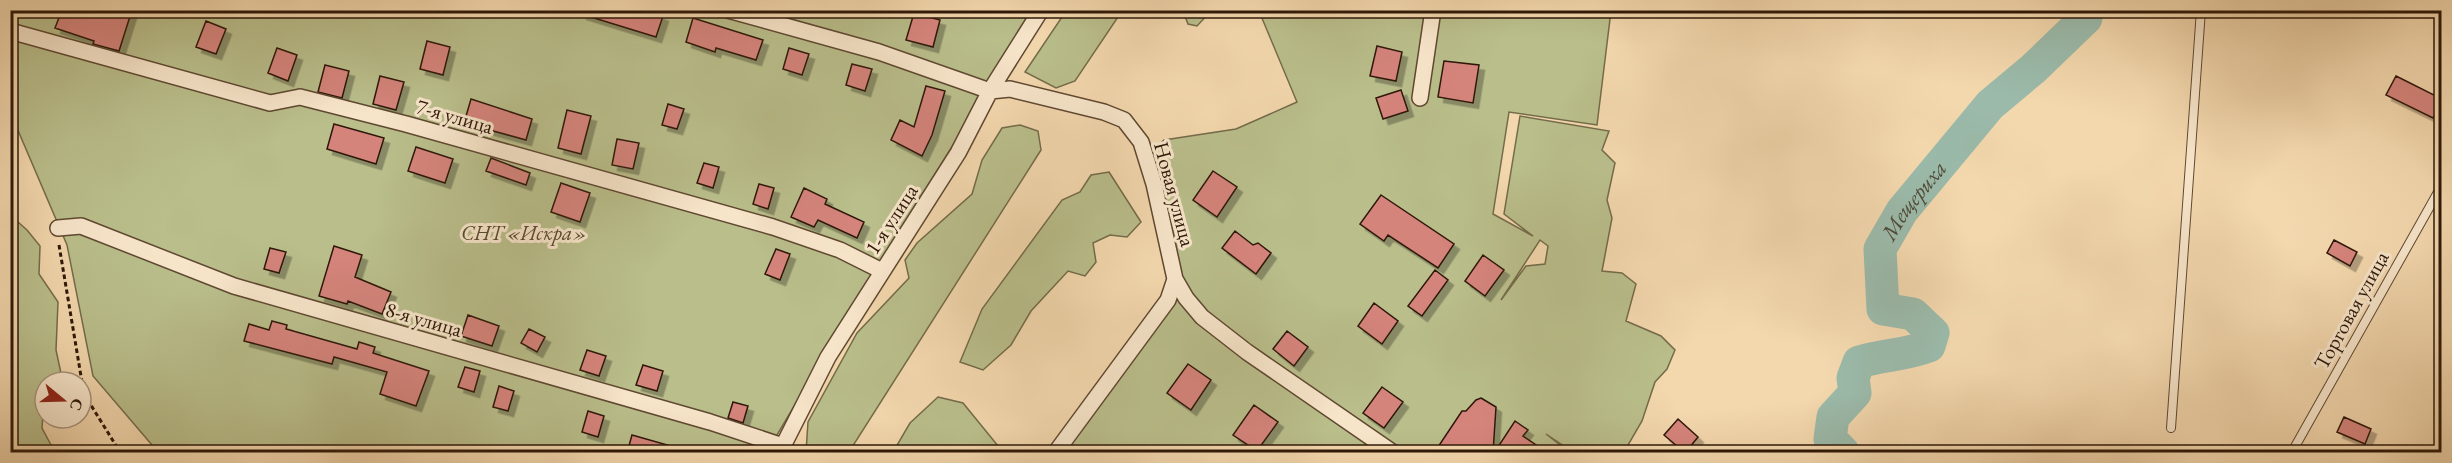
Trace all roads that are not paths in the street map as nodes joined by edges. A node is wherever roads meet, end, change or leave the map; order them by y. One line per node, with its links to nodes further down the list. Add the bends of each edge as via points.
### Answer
1 (728, 10): 6 (street, Новая улица, via 879,52)
2 (1041, 10): 6 (street, 1-я улица)
3 (1432, 10): 7 (street)
4 (2200, 10): 12 (lane)
5 (10, 31): 10 (street, 7-я улица, via 270,103 300,97 406,124 773,227 840,250)
6 (990, 91): 10 (street, 1-я улица, via 958,153); 11 (street, Новая улица, via 1010,89 1104,111 1124,120 1141,142)
7 (1420, 98)
8 (2442, 185): 16 (lane, Торговая улица)
9 (58, 228): 13 (street, 8-я улица, via 81,226 234,286 710,422)
10 (882, 271): 13 (street, 1-я улица, via 828,357)
11 (1175, 279): 14 (street, Новая улица, via 1168,300); 15 (street, Новая улица, via 1202,317 1282,378)
12 (2171, 428)
13 (781, 449)
14 (1056, 453)
15 (1392, 453)
16 (2292, 453)

